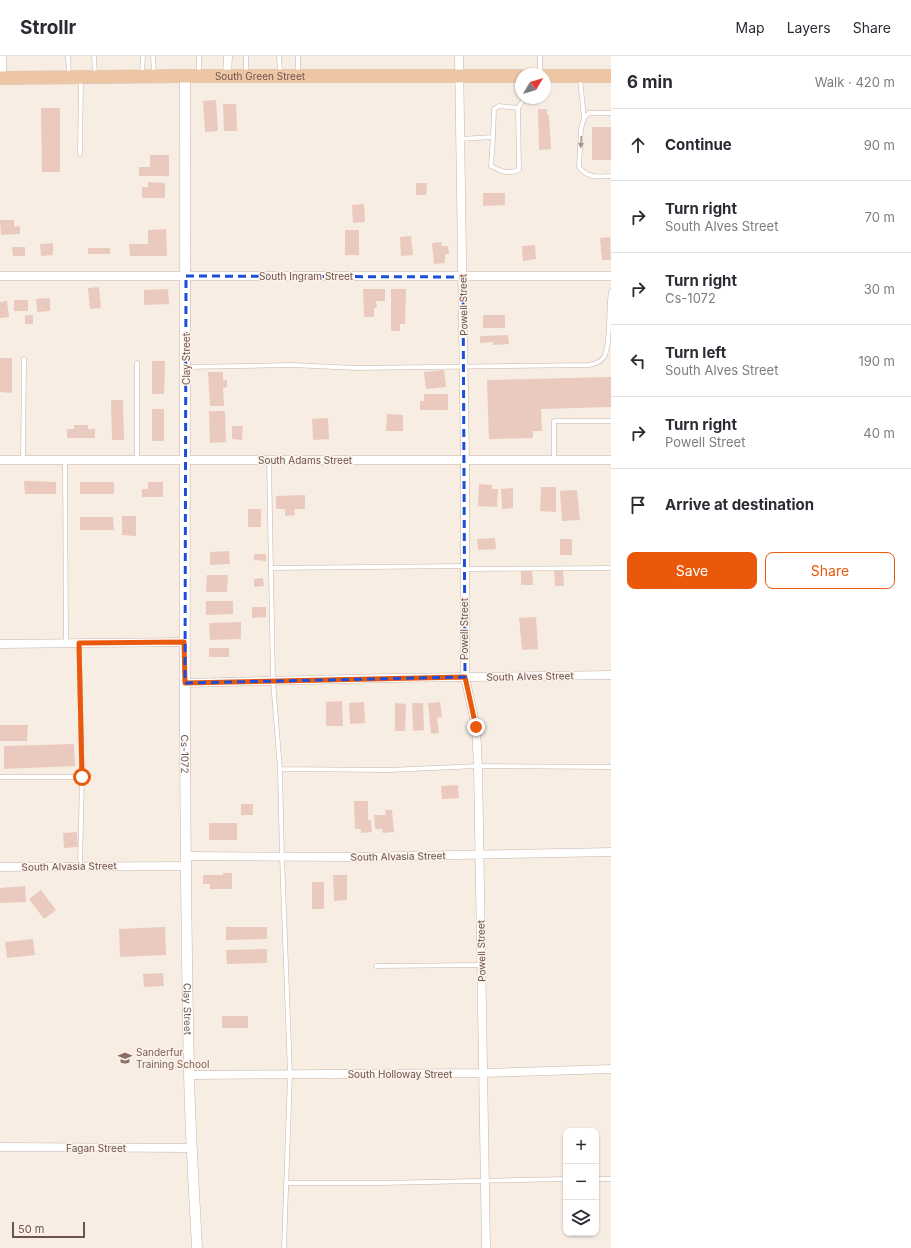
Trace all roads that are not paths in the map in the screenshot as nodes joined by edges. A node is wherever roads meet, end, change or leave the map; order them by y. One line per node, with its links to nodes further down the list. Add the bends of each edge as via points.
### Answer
1 (2, 56): 27 (street)
2 (68, 56): 26 (lane)
3 (94, 56): 26 (lane)
4 (142, 56): 14 (lane)
5 (153, 56): 14 (lane)
6 (199, 56): 16 (lane)
7 (228, 56): 17 (street)
8 (246, 56): 18 (lane)
9 (279, 56): 19 (lane)
10 (298, 56): 20 (lane)
11 (459, 56): 21 (street, Powell Street)
12 (540, 56): 13 (lane)
13 (540, 68)
14 (148, 76): 15 (main road, South Green Street); 26 (main road, South Green Street)
15 (185, 76): 16 (main road, South Green Street); 37 (street, Clay Street)
16 (199, 76): 17 (main road, South Green Street)
17 (227, 76): 18 (main road, South Green Street)
18 (246, 76): 19 (main road, South Green Street)
19 (280, 76): 20 (main road, South Green Street)
20 (298, 76): 21 (main road, South Green Street)
21 (459, 76): 22 (main road, South Green Street); 33 (street, Powell Street)
22 (515, 76)
23 (551, 76): 24 (main road)
24 (580, 76): 25 (main road); 31 (lane)
25 (611, 76)
26 (82, 77): 27 (main road, South Green Street); 34 (lane)
27 (1, 78)
28 (521, 104): 29 (lane)
29 (518, 108): 32 (lane, via 499,106 494,109); 32 (lane, via 519,170 501,172 491,166)
30 (611, 113): 31 (lane, via 589,114)
31 (584, 118): 35 (lane, one-way to 35, via 581,129 580,167 583,172 596,177)
32 (492, 137): 33 (lane)
33 (460, 139): 39 (street, Powell Street)
34 (80, 154)
35 (611, 176)
36 (0, 276): 37 (street, South Ingram Street)
37 (186, 276): 39 (street, South Ingram Street); 44 (street, Clay Street)
38 (611, 276): 39 (street, South Ingram Street)
39 (463, 277): 43 (street, Powell Street)
40 (611, 292): 43 (lane, via 607,344 604,357 598,363 588,366)
41 (24, 359): 47 (lane)
42 (137, 363): 49 (lane)
43 (464, 367): 44 (lane, via 356,368 292,365); 51 (street, Powell Street)
44 (186, 368): 54 (street, Clay Street)
45 (611, 421): 52 (lane, via 554,421)
46 (0, 460): 47 (street, South Adams Street)
47 (23, 460): 48 (street, South Adams Street)
48 (65, 460): 49 (street, South Adams Street); 59 (lane)
49 (137, 460): 54 (street, South Adams Street)
50 (269, 460): 51 (street, South Adams Street); 54 (street, South Adams Street); 56 (lane)
51 (465, 460): 52 (street, South Adams Street); 55 (street, Powell Street)
52 (554, 460): 53 (street, South Adams Street)
53 (611, 460)
54 (185, 461): 58 (street, Clay Street)
55 (464, 567): 56 (lane); 57 (lane); 63 (street, Powell Street)
56 (271, 568): 64 (lane)
57 (611, 568)
58 (184, 642): 60 (street); 65 (street, Cs-1072)
59 (66, 643): 60 (street); 61 (street)
60 (79, 643): 70 (lane)
61 (0, 644)
62 (611, 675): 63 (street, South Alves Street)
63 (465, 677): 64 (street, South Alves Street); 66 (street, Powell Street, via 476,727)
64 (273, 681): 65 (street, South Alves Street); 68 (lane)
65 (185, 683): 74 (street, Cs-1072)
66 (478, 766): 67 (lane); 68 (lane, via 388,770); 72 (street, Powell Street)
67 (611, 767)
68 (280, 769): 73 (lane)
69 (0, 777): 70 (lane)
70 (82, 777): 75 (lane)
71 (611, 852): 72 (street, South Alvasia Street)
72 (479, 855): 73 (street, South Alvasia Street); 77 (street, Powell Street)
73 (282, 856): 74 (street, South Alvasia Street); 81 (lane)
74 (186, 861): 75 (street, South Alvasia Street); 82 (street, Clay Street)
75 (80, 866): 76 (street, South Alvasia Street)
76 (0, 867)
77 (481, 965): 78 (lane); 80 (street, Powell Street)
78 (376, 966)
79 (611, 1069): 80 (street, South Holloway Street)
80 (483, 1073): 81 (street, South Holloway Street); 88 (street, Powell Street)
81 (290, 1074): 82 (street, South Holloway Street); 89 (lane)
82 (189, 1075): 84 (street, Clay Street)
83 (0, 1147): 84 (street, Fagan Street)
84 (192, 1148): 90 (street, Clay Street)
85 (563, 1179): 88 (lane)
86 (599, 1179): 87 (lane)
87 (611, 1179)
88 (484, 1181): 89 (lane); 92 (street, Powell Street)
89 (286, 1183): 91 (lane)
90 (197, 1248)
91 (284, 1248)
92 (486, 1248)

